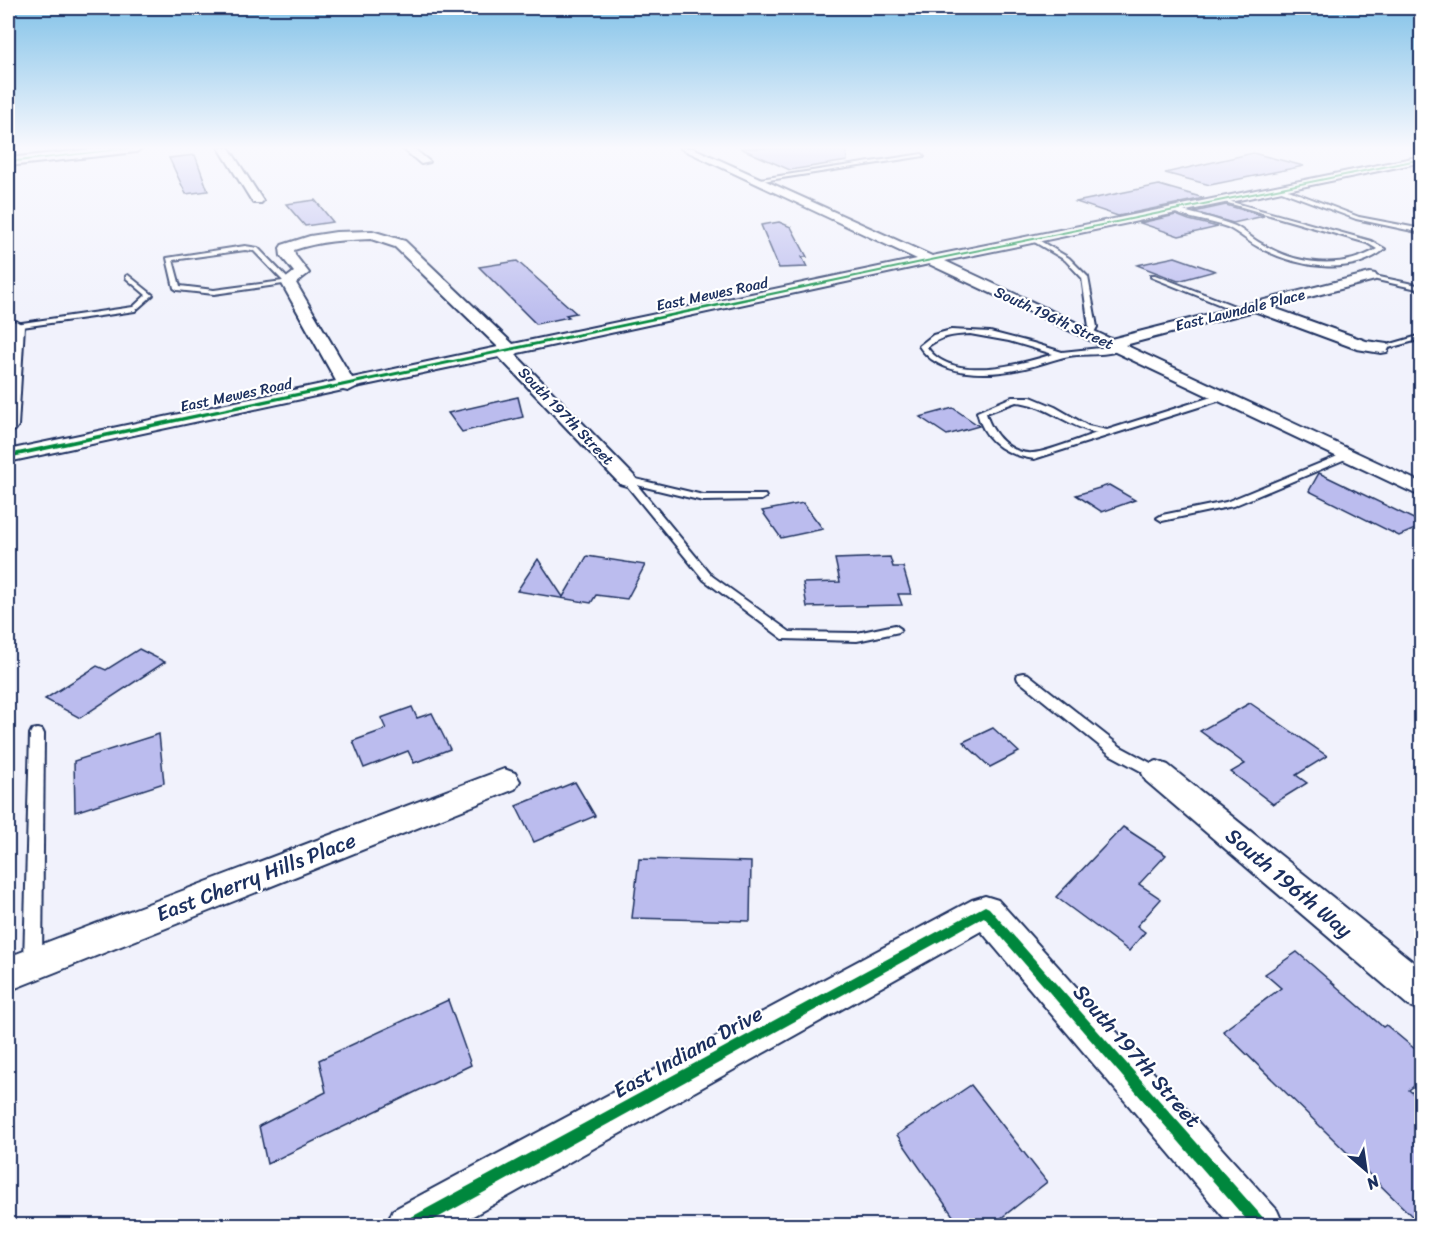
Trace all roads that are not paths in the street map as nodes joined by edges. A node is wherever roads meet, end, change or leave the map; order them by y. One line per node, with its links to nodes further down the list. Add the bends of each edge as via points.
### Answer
1 (812, 206): 8 (street, South 196th Street)
2 (1195, 206): 5 (street, East Mewes Road)
3 (1242, 206): 5 (lane, via 1382,249 1348,263 1321,264 1282,257 1232,227)
4 (1325, 206): 6 (lane, via 1358,218)
5 (1172, 210): 7 (street, East Mewes Road)
6 (1422, 231)
7 (1033, 239): 8 (street, East Mewes Road); 16 (lane, via 1066,259 1085,277 1093,327)
8 (931, 260): 16 (street, South 196th Street); 20 (street, East Mewes Road)
9 (1153, 276): 14 (lane)
10 (128, 277): 15 (lane, via 150,295 135,309)
11 (1370, 278): 13 (lane); 14 (street, East Lawndale Place)
12 (288, 282): 12 (lane, via 214,292 177,288 169,259 256,249); 20 (street, South 197th Street, via 302,273 288,256 287,248 336,236 372,235 388,239 414,255); 22 (street)
13 (1422, 288)
14 (1247, 308): 18 (street, East Lawndale Place); 19 (street)
15 (12, 326): 24 (street)
16 (1089, 334): 18 (street, South 196th Street)
17 (1422, 337): 19 (lane)
18 (1114, 346): 21 (lane); 23 (street, South 196th Street)
19 (1381, 348)
20 (507, 351): 22 (street, East Mewes Road); 28 (street, South 197th Street)
21 (1062, 355): 21 (lane, via 1017,368 965,369 935,359 923,346 930,337 972,333)
22 (348, 386): 26 (street, East Mewes Road)
23 (1221, 397): 25 (lane); 27 (street, South 196th Street)
24 (8, 426)
25 (1108, 433): 25 (lane, via 1034,456 1022,456 997,442 983,423 981,412 1015,399 1031,400 1085,428)
26 (8, 456)
27 (1345, 456): 29 (street, South 196th Street); 31 (lane, via 1229,504)
28 (627, 480): 30 (lane, via 703,498); 32 (lane, via 708,578 787,636 857,637)
29 (1422, 491)
30 (761, 497)
31 (1162, 518)
32 (895, 629)
33 (1023, 677): 35 (lane, via 1116,751)
34 (37, 734): 38 (lane)
35 (1157, 773): 39 (street, South 196th Way)
36 (504, 781): 38 (street, East Cherry Hills Place)
37 (985, 911): 40 (street, East Indiana Drive); 41 (street, South 197th Street)
38 (20, 969)
39 (1422, 993)
40 (409, 1226)
41 (1262, 1226)

